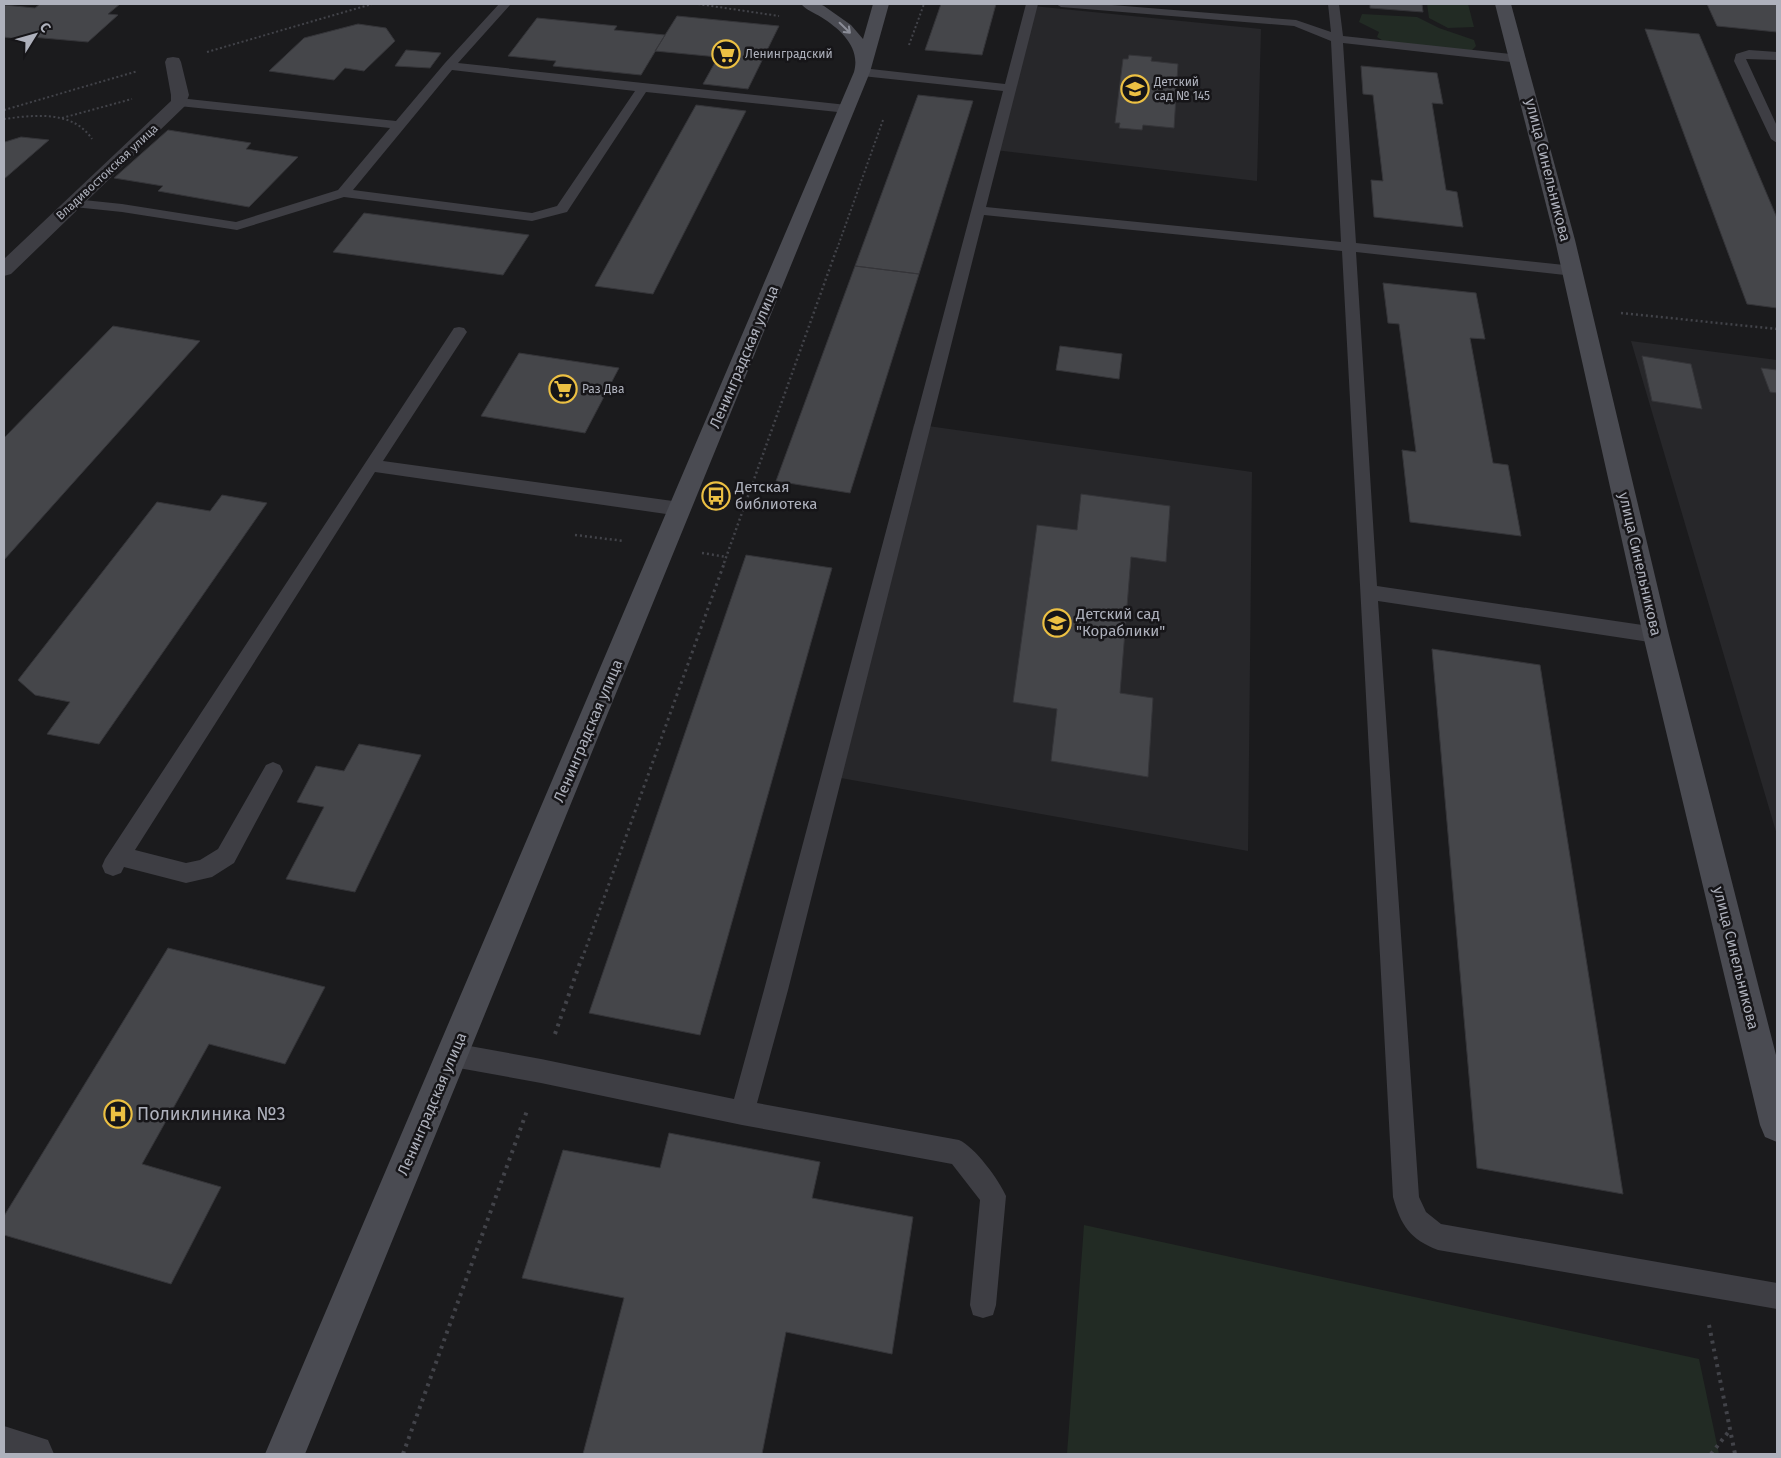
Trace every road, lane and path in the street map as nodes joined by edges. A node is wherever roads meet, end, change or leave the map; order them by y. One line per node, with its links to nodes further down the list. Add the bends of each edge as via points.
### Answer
1 (505, 4): 15 (lane)
2 (698, 4): 10 (path)
3 (809, 4): 16 (main road, one-way to 16, via 849,32 862,48)
4 (881, 4): 16 (main road, Ленинградская улица)
5 (924, 4): 17 (path)
6 (1032, 4): 19 (lane)
7 (1061, 4): 11 (lane, via 1296,23)
8 (1334, 4): 11 (lane)
9 (1503, 4): 13 (main road, улица Синельникова)
10 (780, 16)
11 (1337, 39): 13 (lane); 30 (lane)
12 (1777, 56): 25 (lane, via 1749,54 1740,57)
13 (1520, 59): 32 (main road, улица Синельникова)
14 (173, 62): 20 (street)
15 (449, 66): 18 (lane); 24 (lane)
16 (863, 69): 17 (lane); 21 (main road, Ленинградская улица)
17 (898, 77): 19 (lane); 42 (path)
18 (643, 88): 21 (lane); 27 (lane, via 562,209 532,217)
19 (1011, 88): 29 (lane)
20 (179, 94): 22 (path); 24 (lane); 28 (street, Владивостокская улица)
21 (847, 109): 37 (main road, Ленинградская улица)
22 (62, 118): 23 (path, via 50,115); 26 (path, via 83,128)
23 (4, 119)
24 (399, 125): 27 (lane)
25 (1777, 139)
26 (92, 141)
27 (343, 192): 28 (lane, via 237,226)
28 (74, 204): 31 (street, Владивостокская улица)
29 (979, 210): 30 (lane); 43 (lane)
30 (1348, 247): 32 (lane); 38 (lane)
31 (4, 270)
32 (1574, 272): 33 (main road, улица Синельникова)
33 (1582, 307): 34 (path); 39 (main road, улица Синельникова)
34 (1777, 329)
35 (459, 332): 36 (lane)
36 (371, 465): 37 (lane); 40 (lane, via 116,861 186,873 204,870 226,856)
37 (680, 509): 41 (main road, Ленинградская улица)
38 (1368, 592): 39 (lane); 45 (lane, via 1409,1212 1422,1229 1438,1237)
39 (1656, 635): 44 (main road, улица Синельникова)
40 (273, 771)
41 (453, 1055): 42 (lane); 51 (main road, Ленинградская улица)
42 (542, 1071): 43 (lane); 52 (path)
43 (742, 1113): 47 (lane, via 959,1153 993,1196)
44 (1777, 1125)
45 (1701, 1283): 46 (lane); 48 (path)
46 (1777, 1296)
47 (983, 1306)
48 (1730, 1430): 53 (path); 54 (path)
49 (4, 1446): 50 (street)
50 (34, 1454)
51 (285, 1454)
52 (403, 1454)
53 (1711, 1454)
54 (1735, 1454)

